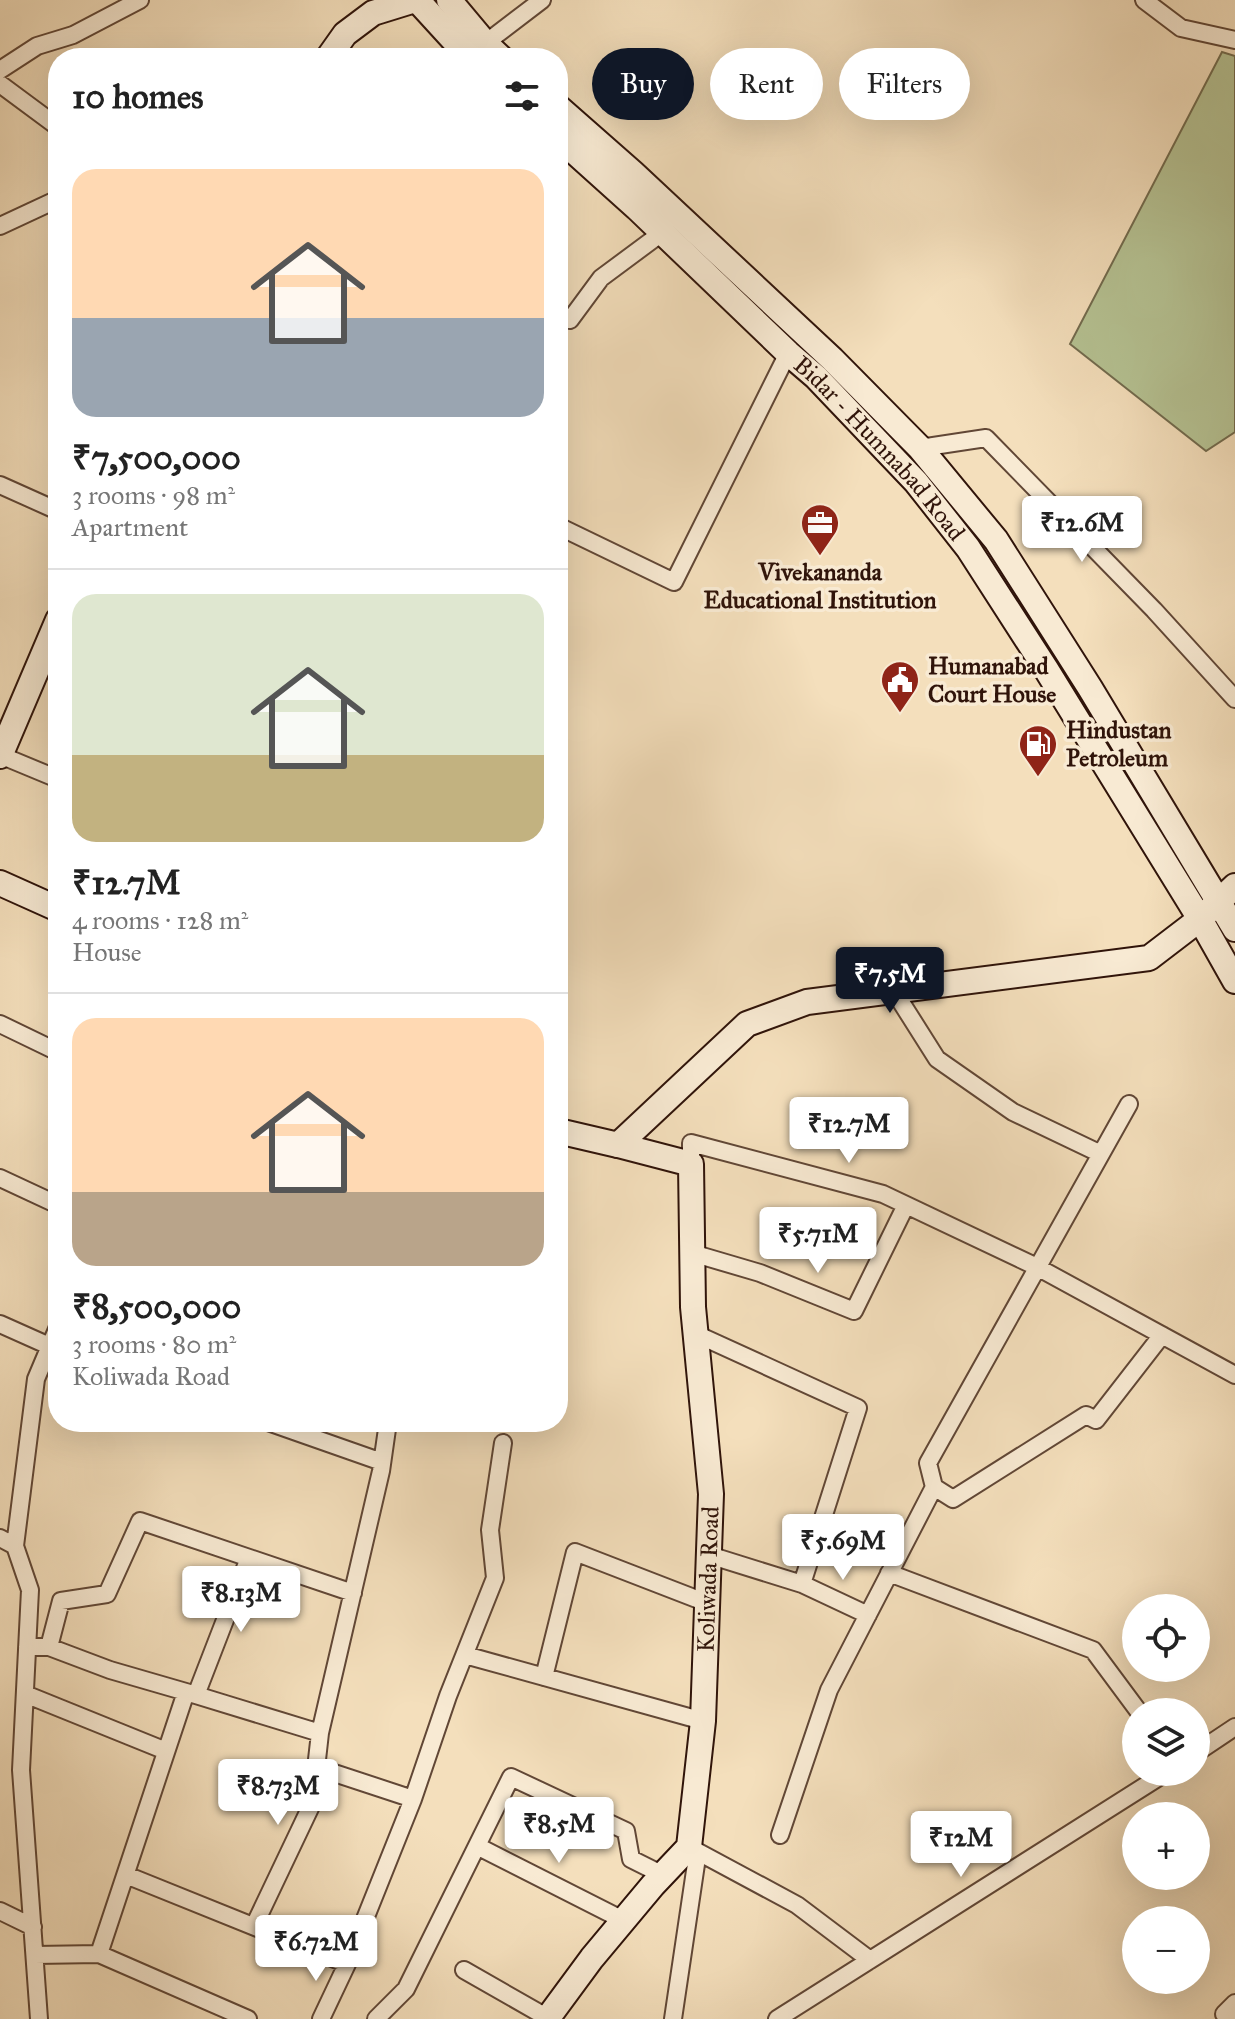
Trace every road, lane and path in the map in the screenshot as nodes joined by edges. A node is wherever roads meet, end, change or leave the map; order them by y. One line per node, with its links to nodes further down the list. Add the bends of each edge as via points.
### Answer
1 (140, 0): 12 (street, via 73,35 37,46)
2 (416, 0): 6 (main road); 9 (main road)
3 (449, 0): 10 (main road)
4 (542, 0): 11 (street)
5 (1144, 0): 7 (street, via 1181,28)
6 (371, 6): 8 (main road)
7 (1235, 40)
8 (335, 48)
9 (474, 48)
10 (477, 48)
11 (488, 48)
12 (0, 70)
13 (0, 84): 15 (street)
14 (568, 116): 22 (main road, Bidar - Humnabad Road, via 747,278)
15 (48, 120)
16 (568, 146): 19 (main road, Bidar - Humnabad Road)
17 (48, 204): 18 (street)
18 (0, 226)
19 (663, 232): 20 (street, via 601,278); 21 (main road, Bidar - Humnabad Road)
20 (568, 319)
21 (788, 353): 25 (street, via 674,582); 33 (main road, Bidar - Humnabad Road, via 916,482 968,548)
22 (920, 448): 27 (street, via 986,438); 31 (main road, Bidar - Humnabad Road, via 996,540)
23 (0, 485): 24 (street)
24 (48, 507)
25 (568, 531)
26 (48, 643): 28 (main road)
27 (1235, 699)
28 (0, 755): 29 (street)
29 (48, 775)
30 (0, 883): 32 (main road)
31 (1227, 893): 33 (main road); 34 (main road, Bidar - Humnabad Road)
32 (48, 905)
33 (1200, 919): 35 (main road, Bidar - Humnabad Road); 36 (main road, via 1149,958)
34 (1235, 929)
35 (1235, 981)
36 (894, 991): 41 (main road, via 807,1002 747,1024); 42 (street, via 937,1059 1013,1112)
37 (0, 1024): 38 (street)
38 (48, 1047)
39 (1129, 1104): 42 (street)
40 (568, 1133): 41 (main road)
41 (618, 1145): 43 (main road)
42 (1101, 1154): 48 (street)
43 (691, 1164): 46 (street, via 691,1143 883,1194); 47 (main road, Koliwada Road)
44 (0, 1178): 45 (street)
45 (48, 1200)
46 (906, 1205): 47 (street, via 854,1311 760,1273); 48 (street)
47 (692, 1253): 50 (main road, Koliwada Road)
48 (1037, 1267): 51 (street); 59 (street, via 928,1463)
49 (0, 1324): 52 (street)
50 (696, 1334): 61 (main road, Koliwada Road, via 711,1494); 64 (street, via 858,1408)
51 (1162, 1335): 54 (street); 59 (street, via 1096,1420 1086,1415 953,1499)
52 (48, 1345)
53 (48, 1358): 60 (street, via 36,1379)
54 (1235, 1375)
55 (296, 1432): 58 (street)
56 (386, 1432): 58 (street)
57 (503, 1443): 70 (street, via 490,1530 495,1578)
58 (382, 1462): 65 (street)
59 (934, 1487): 63 (street)
60 (8, 1542): 68 (street, via 30,1590)
61 (709, 1555): 64 (street); 66 (main road, Koliwada Road)
62 (249, 1558): 65 (street); 69 (street, via 140,1521 107,1594 61,1601); 72 (street)
63 (889, 1573): 67 (street); 74 (street, via 1093,1650)
64 (802, 1584): 67 (street)
65 (353, 1593): 77 (street)
66 (707, 1603): 71 (street, via 575,1552); 75 (main road, Koliwada Road)
67 (868, 1615): 83 (street, via 829,1690)
68 (27, 1647): 69 (street); 73 (street)
69 (49, 1647): 72 (street)
70 (465, 1655): 71 (street); 82 (street)
71 (544, 1677): 75 (street)
72 (191, 1693): 77 (street); 79 (street)
73 (25, 1694): 79 (street); 91 (street, via 21,1770)
74 (1129, 1698)
75 (703, 1721): 85 (main road, Koliwada Road)
76 (1235, 1727): 78 (street)
77 (320, 1733): 80 (street)
78 (1210, 1744)
79 (166, 1751): 86 (street)
80 (316, 1767): 82 (street); 90 (street, via 312,1804)
81 (1145, 1786): 94 (street)
82 (413, 1799): 95 (street)
83 (780, 1835)
84 (477, 1846): 87 (street, via 511,1777 626,1831 631,1859); 89 (street); 102 (street, via 406,1989)
85 (689, 1847): 87 (main road); 94 (street, via 797,1905); 103 (street, via 696,1864)
86 (126, 1875): 90 (street); 92 (street)
87 (663, 1875): 89 (main road)
88 (0, 1911): 91 (street)
89 (623, 1920): 98 (main road)
90 (254, 1926): 95 (street)
91 (33, 1927): 93 (street)
92 (99, 1954): 93 (street); 100 (street)
93 (35, 1955): 99 (street)
94 (870, 1960): 104 (street)
95 (347, 1964): 101 (street)
96 (464, 1970): 98 (street)
97 (1235, 2003): 105 (street, via 1224,2014)
98 (547, 2018)
99 (39, 2019)
100 (248, 2019)
101 (321, 2019)
102 (376, 2019)
103 (673, 2019)
104 (777, 2019)
105 (1229, 2019)

